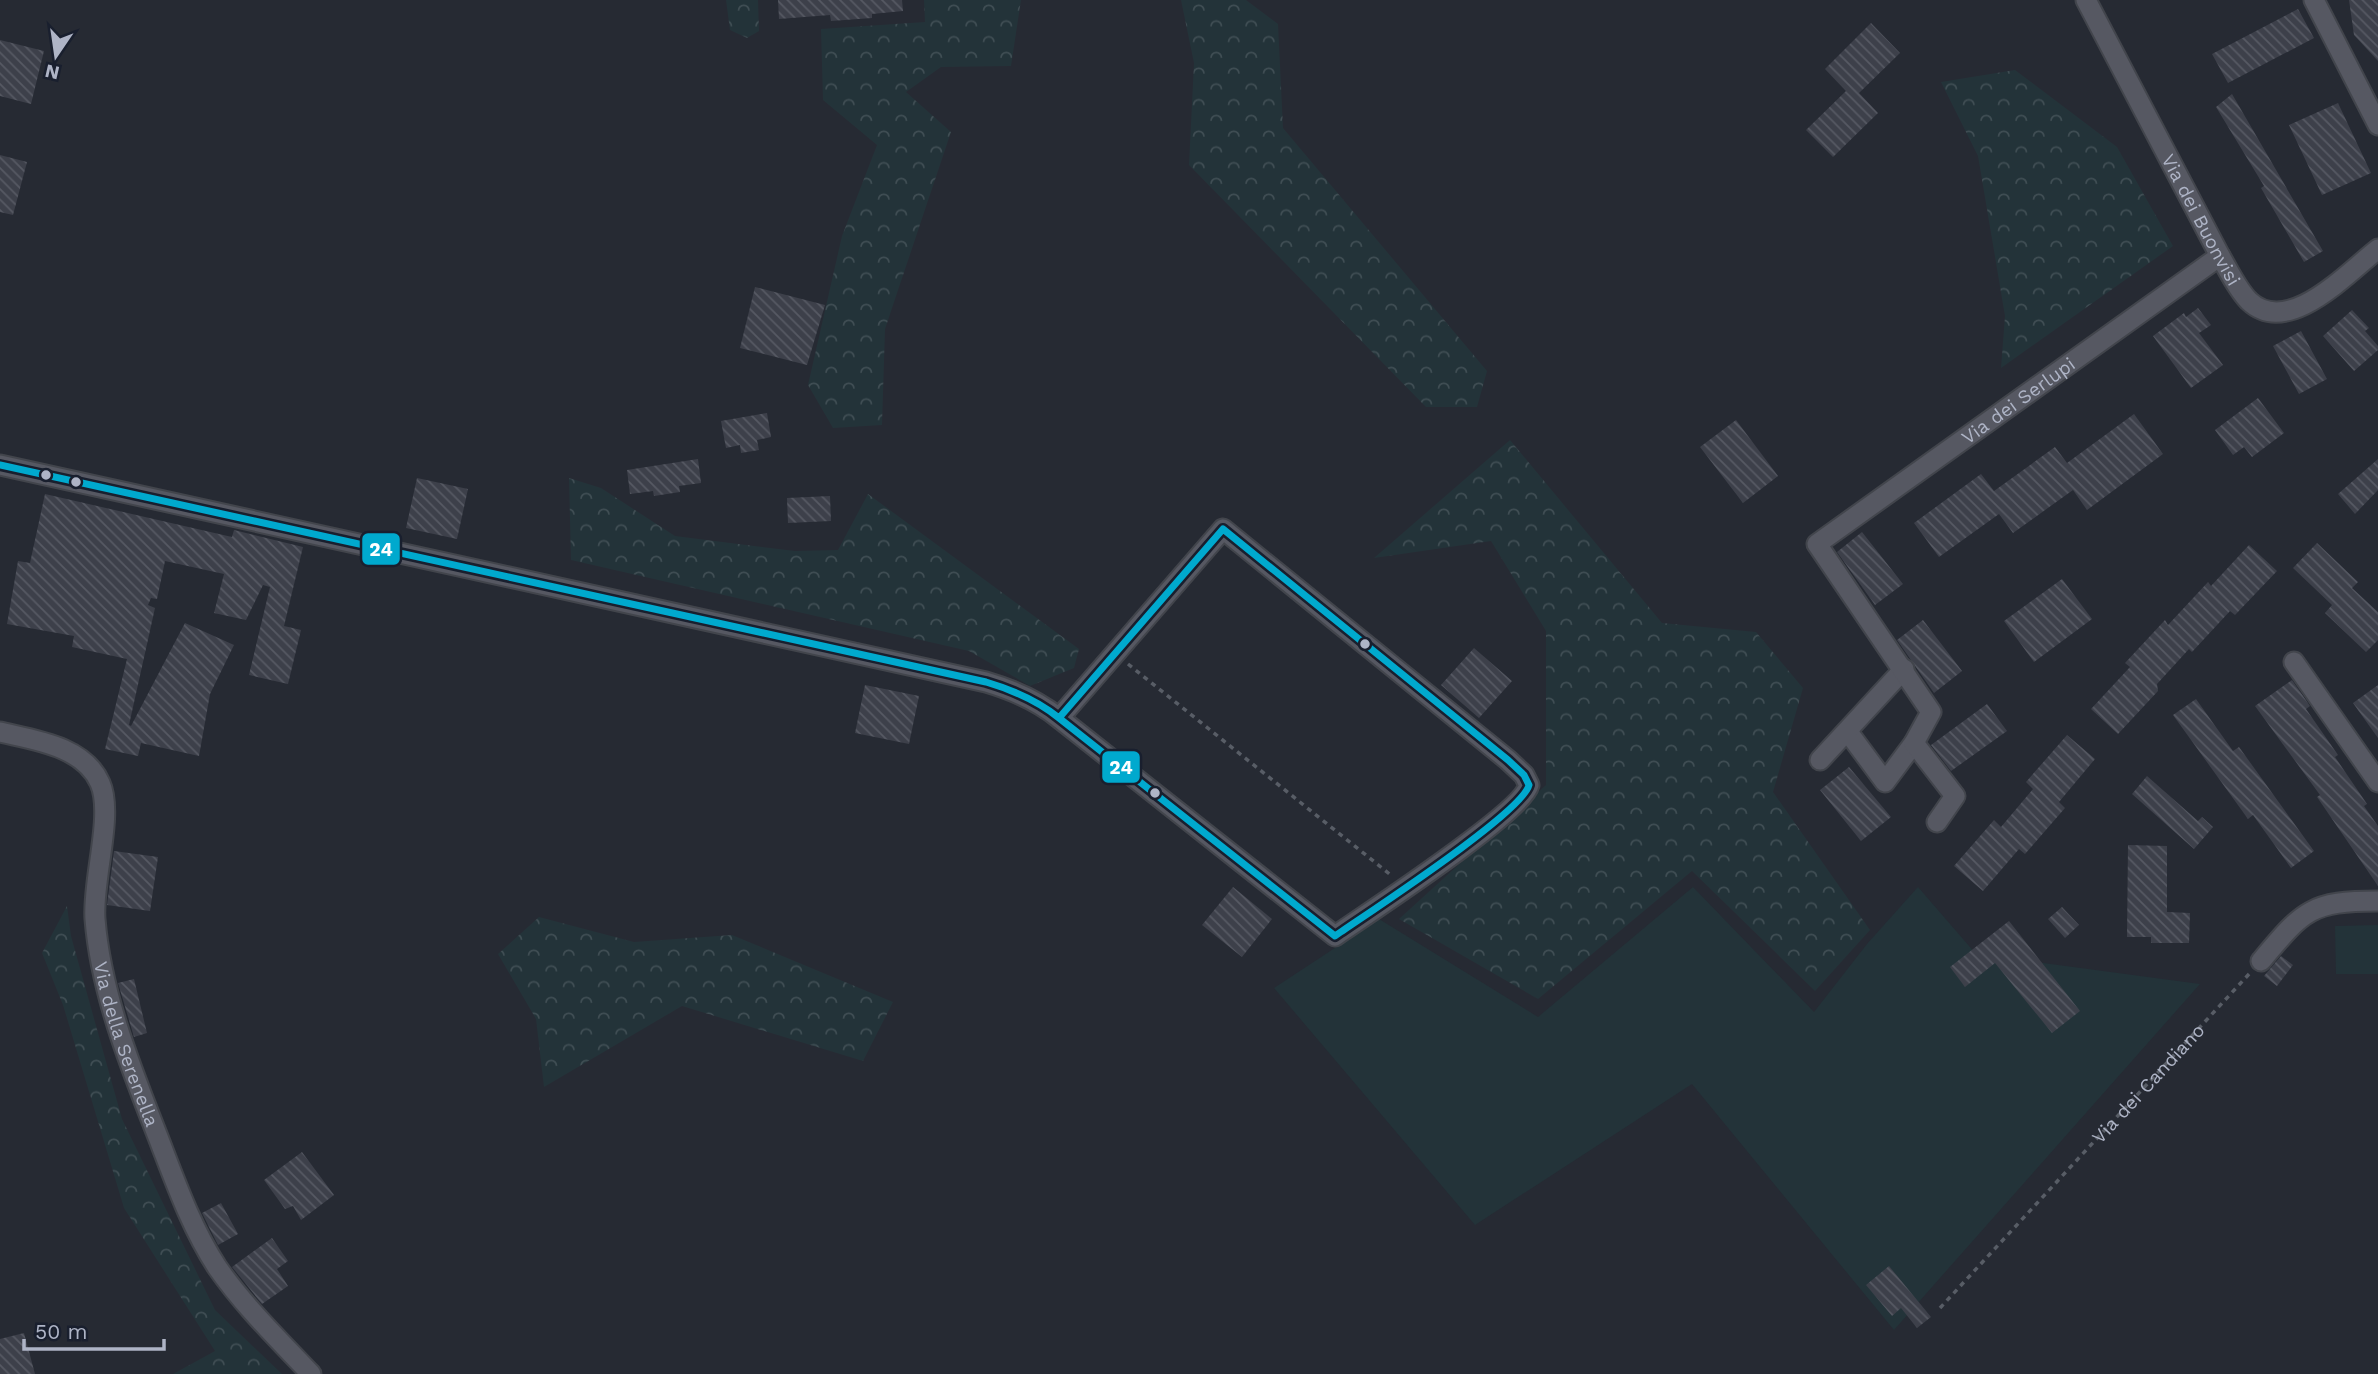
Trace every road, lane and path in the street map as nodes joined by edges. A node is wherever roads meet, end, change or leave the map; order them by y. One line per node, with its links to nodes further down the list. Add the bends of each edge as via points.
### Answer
1 (2086, 0): 5 (street, Via dei Buonvisi)
2 (2314, 0): 3 (street)
3 (2378, 125)
4 (2378, 249): 5 (street, Via dei Buonvisi, via 2308,303 2292,312 2274,314 2247,300)
5 (2220, 256): 9 (street, Via dei Serlupi, via 1817,544)
6 (0, 465): 10 (street, via 986,681 1015,691)
7 (1115, 654): 10 (street); 17 (path); 17 (street, via 1223,529 1527,780 1522,798)
8 (2294, 662): 15 (street)
9 (1904, 669): 12 (street); 13 (street, via 1931,712)
10 (1059, 718): 17 (street, via 1335,936)
11 (0, 732): 21 (street, Via della Serenella, via 66,752 84,762 100,782 105,807 95,918 110,995 134,1076 206,1248 232,1287)
12 (1848, 732): 13 (street, via 1885,782); 14 (street)
13 (1914, 743): 16 (street, via 1955,796)
14 (1820, 760)
15 (2378, 782)
16 (1937, 822)
17 (1404, 887)
18 (2378, 901): 19 (street, via 2316,907 2290,927)
19 (2261, 961): 20 (path, Via dei Candiano)
20 (1940, 1308)
21 (311, 1374)

